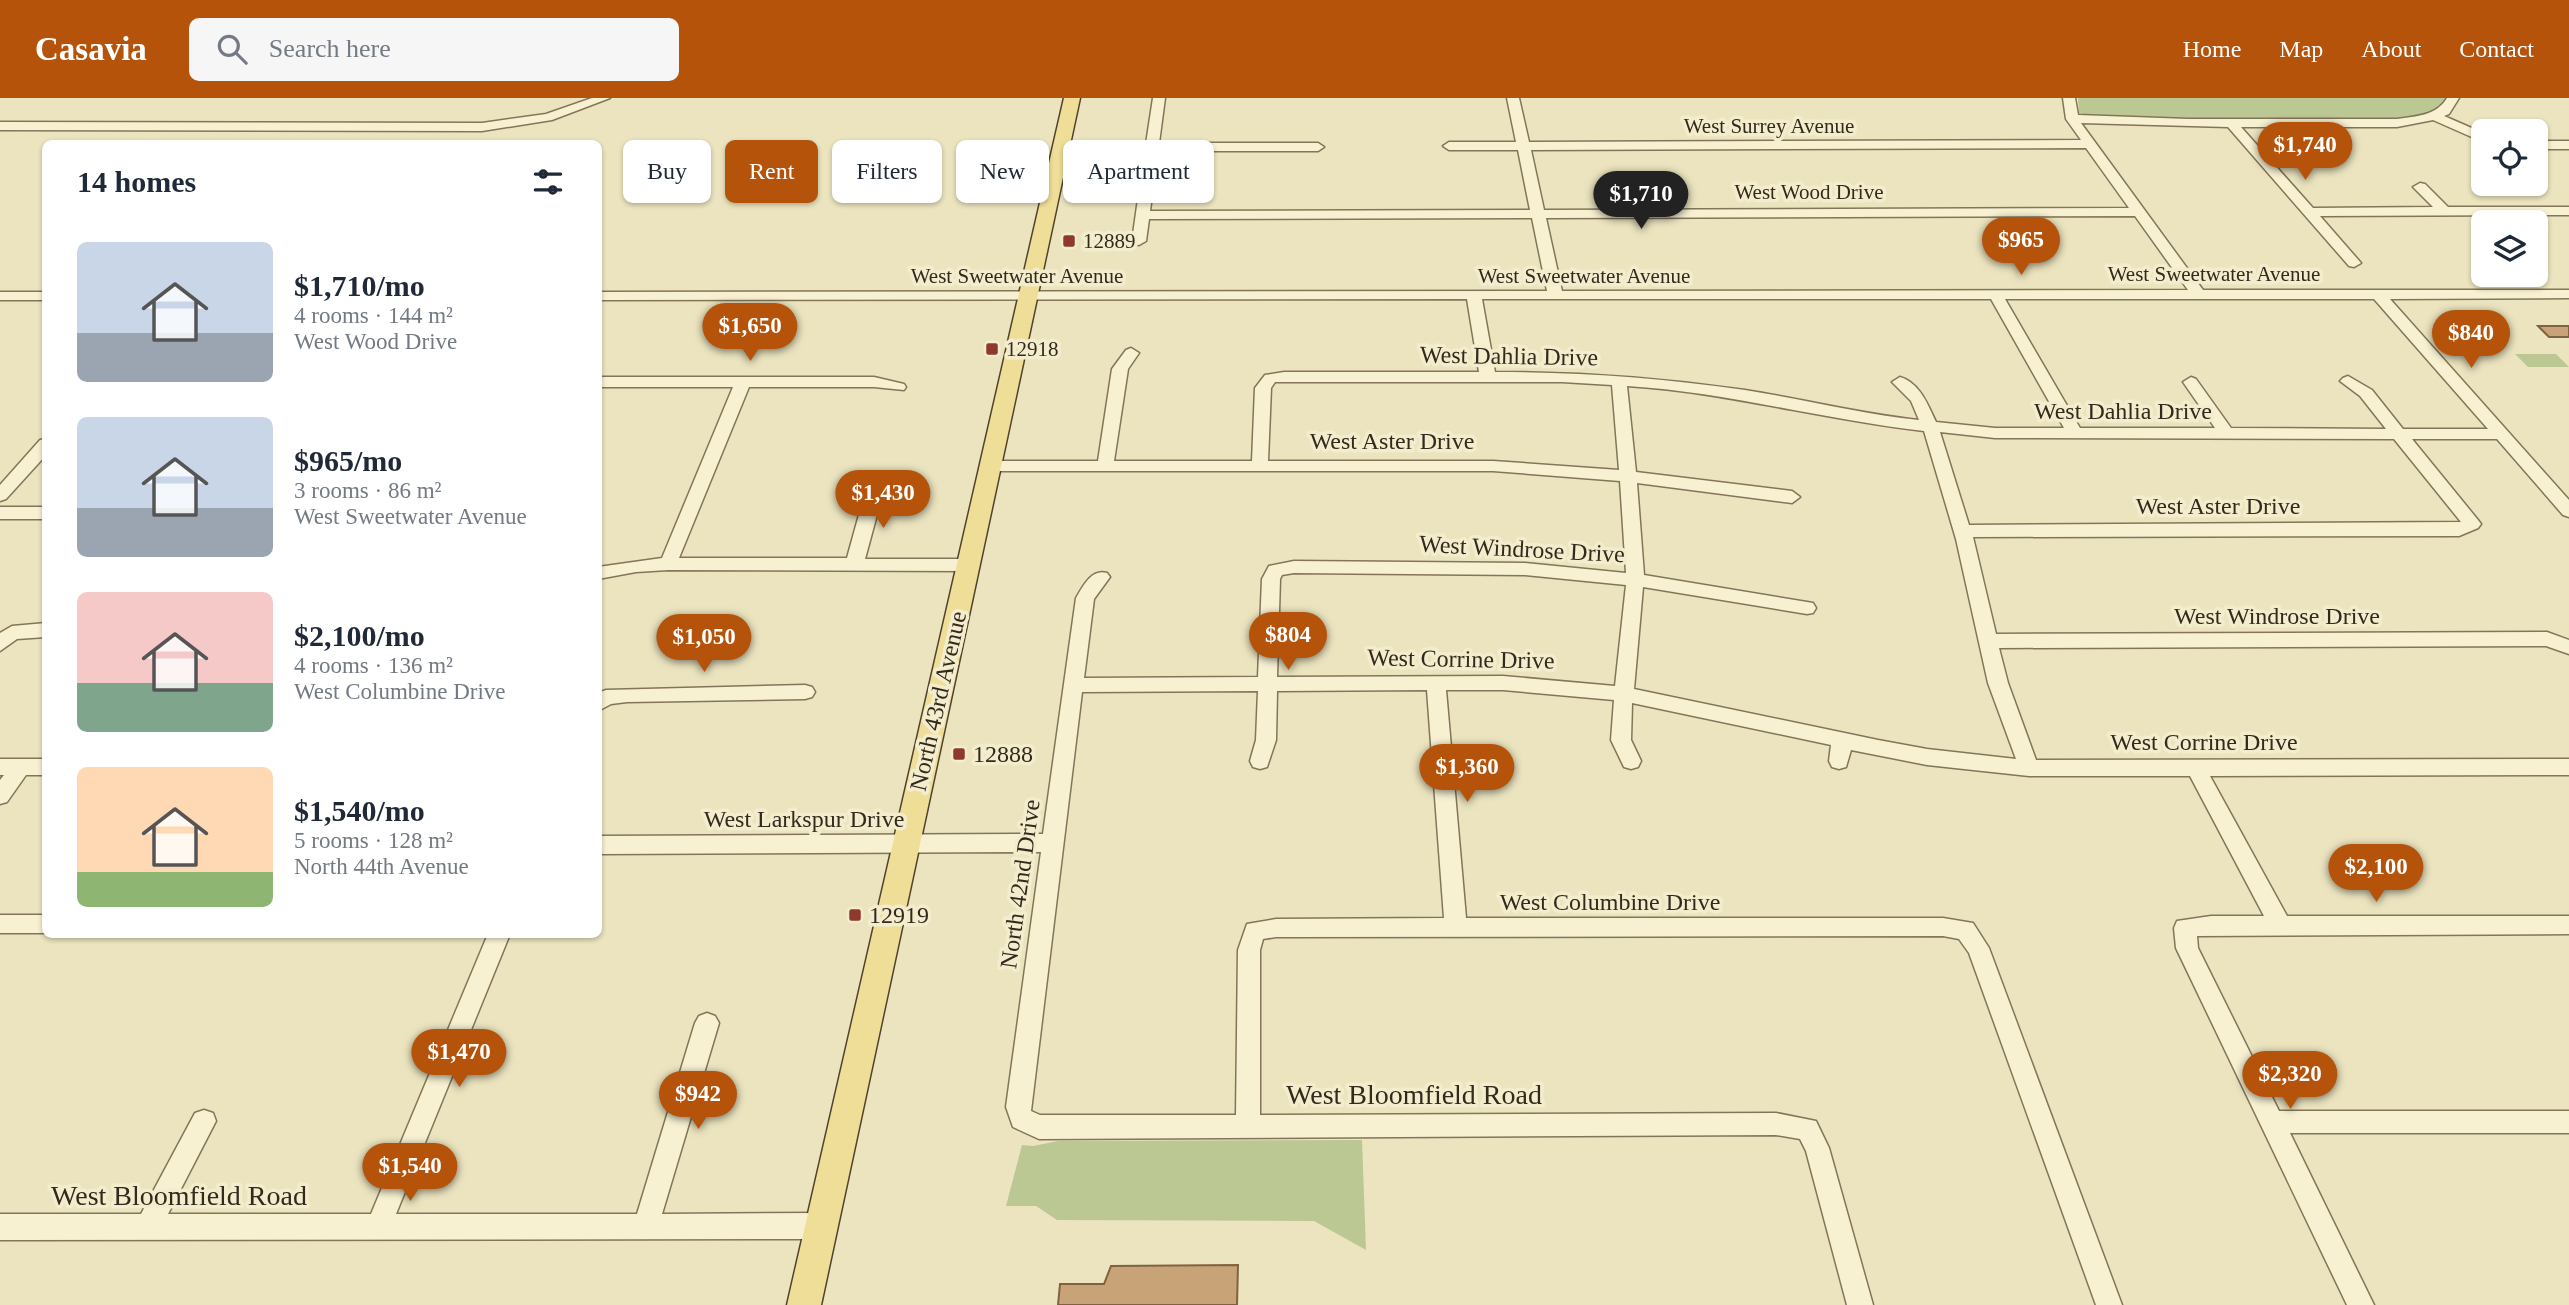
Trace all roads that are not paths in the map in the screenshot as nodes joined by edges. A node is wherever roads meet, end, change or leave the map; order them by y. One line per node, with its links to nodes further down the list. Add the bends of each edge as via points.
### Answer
1 (604, 98): 10 (street, via 516,123 473,127)
2 (1072, 98): 20 (main road, North 43rd Avenue)
3 (1160, 98): 12 (street)
4 (1513, 98): 17 (street)
5 (2069, 98): 8 (street)
6 (2454, 98): 7 (street, via 2445,111)
7 (2434, 116): 9 (street, via 2397,122); 11 (street)
8 (2072, 119): 9 (street); 13 (street)
9 (2231, 123): 26 (street)
10 (0, 126)
11 (2471, 133)
12 (1154, 140)
13 (2091, 144): 17 (street, West Surrey Avenue); 25 (street)
14 (2548, 145): 15 (street)
15 (2569, 145)
16 (1448, 146): 17 (street, West Surrey Avenue)
17 (1523, 146): 28 (street)
18 (1214, 147): 19 (street)
19 (1318, 147)
20 (1055, 174): 21 (street); 39 (main road, North 43rd Avenue)
21 (1063, 174)
22 (2420, 187): 27 (street)
23 (1145, 203): 29 (street)
24 (2569, 211): 27 (street)
25 (2139, 212): 28 (street, West Wood Drive); 35 (street)
26 (2309, 212): 27 (street); 31 (street)
27 (2445, 212)
28 (1538, 214): 29 (street, West Wood Drive); 41 (street)
29 (1143, 215): 30 (street)
30 (1139, 241)
31 (2354, 263)
32 (2378, 294): 33 (street, West Sweetwater Avenue); 35 (street, West Sweetwater Avenue); 56 (street)
33 (2569, 294)
34 (1996, 295): 35 (street, West Sweetwater Avenue); 41 (street, West Sweetwater Avenue); 54 (street)
35 (2199, 295)
36 (0, 296): 37 (street)
37 (42, 296)
38 (602, 296): 39 (street, West Sweetwater Avenue)
39 (1028, 297): 40 (street, West Sweetwater Avenue); 59 (main road, North 43rd Avenue)
40 (1474, 297): 41 (street, West Sweetwater Avenue); 43 (street)
41 (1556, 297)
42 (1131, 353): 60 (street, via 1120,369)
43 (1488, 377): 45 (street, West Dahlia Drive); 61 (street, West Dahlia Drive, via 1270,378 1263,388)
44 (1749, 379): 52 (street)
45 (1619, 380): 52 (street, West Dahlia Drive); 62 (street)
46 (2348, 381): 55 (street, via 2366,393)
47 (602, 382): 48 (street)
48 (743, 382): 51 (street, via 874,382); 70 (street)
49 (2192, 382): 57 (street)
50 (1900, 383): 53 (street, via 1917,400)
51 (898, 387)
52 (1746, 395): 53 (street, West Dahlia Drive)
53 (1930, 428): 54 (street, West Dahlia Drive); 69 (street)
54 (2075, 434): 57 (street, West Dahlia Drive)
55 (2400, 434): 56 (street, West Dahlia Drive); 57 (street, West Dahlia Drive); 69 (street, West Aster Drive, via 2472,524 2459,530)
56 (2502, 434): 66 (street)
57 (2227, 435)
58 (42, 448): 63 (street)
59 (991, 466): 60 (street, West Aster Drive); 72 (main road, North 43rd Avenue)
60 (1105, 466): 61 (street, West Aster Drive)
61 (1261, 466): 62 (street, West Aster Drive, via 1493,466)
62 (1629, 476): 65 (street, West Aster Drive); 75 (street)
63 (0, 495)
64 (865, 495): 71 (street, via 869,511)
65 (1792, 497)
66 (2569, 510)
67 (0, 513): 68 (street)
68 (42, 513)
69 (1963, 531): 79 (street)
70 (668, 564): 71 (street); 73 (street)
71 (853, 565): 72 (street)
72 (969, 565): 100 (main road, North 43rd Avenue)
73 (602, 572)
74 (1101, 578): 83 (street, North 42nd Drive, via 1085,598)
75 (1635, 579): 76 (street, West Windrose Drive); 81 (street, West Windrose Drive, via 1525,569 1275,570); 85 (street)
76 (1807, 608)
77 (42, 631): 78 (street)
78 (6, 638)
79 (1989, 641): 80 (street, West Windrose Drive, via 2547,639); 95 (street, via 1998,683)
80 (2567, 646)
81 (1268, 684): 82 (street, West Corrine Drive); 83 (street, West Corrine Drive); 88 (street, via 1266,740)
82 (1436, 684): 85 (street, West Corrine Drive, via 1516,684); 105 (street)
83 (1075, 685): 98 (street, North 42nd Drive)
84 (805, 692): 86 (street)
85 (1624, 694): 87 (street, West Corrine Drive); 89 (street, via 1621,740)
86 (602, 700)
87 (1842, 740): 90 (street); 95 (street, West Corrine Drive, via 1927,757)
88 (1260, 761)
89 (1631, 761)
90 (1839, 761)
91 (0, 767): 92 (street)
92 (21, 767): 93 (street); 97 (street)
93 (42, 767)
94 (2569, 767): 96 (street, West Corrine Drive)
95 (2029, 768): 96 (street, West Corrine Drive)
96 (2196, 768): 104 (street)
97 (0, 796)
98 (1051, 844): 100 (street, West Larkspur Drive); 108 (street, North 42nd Drive, via 1018,1107)
99 (602, 845): 100 (street, West Larkspur Drive)
100 (905, 845): 115 (main road, North 43rd Avenue)
101 (0, 924): 102 (street)
102 (42, 924)
103 (2569, 925): 104 (street)
104 (2280, 926): 110 (street, via 2185,928 2187,948)
105 (1456, 928): 112 (street, West Columbine Drive, via 1255,931 1249,950); 120 (street, West Columbine Drive, via 1965,930 1978,948)
106 (497, 938): 117 (street)
107 (707, 1023): 114 (street)
108 (1022, 1119): 112 (street, West Bloomfield Road, via 1039,1126)
109 (204, 1121): 113 (street)
110 (2271, 1122): 111 (street); 121 (street)
111 (2569, 1122)
112 (1248, 1126): 119 (street, West Bloomfield Road, via 1776,1124 1807,1129 1817,1148)
113 (148, 1226): 116 (street, West Bloomfield Road); 117 (street, West Bloomfield Road)
114 (646, 1226): 115 (street, West Bloomfield Road); 117 (street, West Bloomfield Road)
115 (821, 1226): 118 (main road, North 43rd Avenue)
116 (0, 1227)
117 (378, 1227)
118 (804, 1305)
119 (1860, 1305)
120 (2109, 1305)
121 (2361, 1305)

